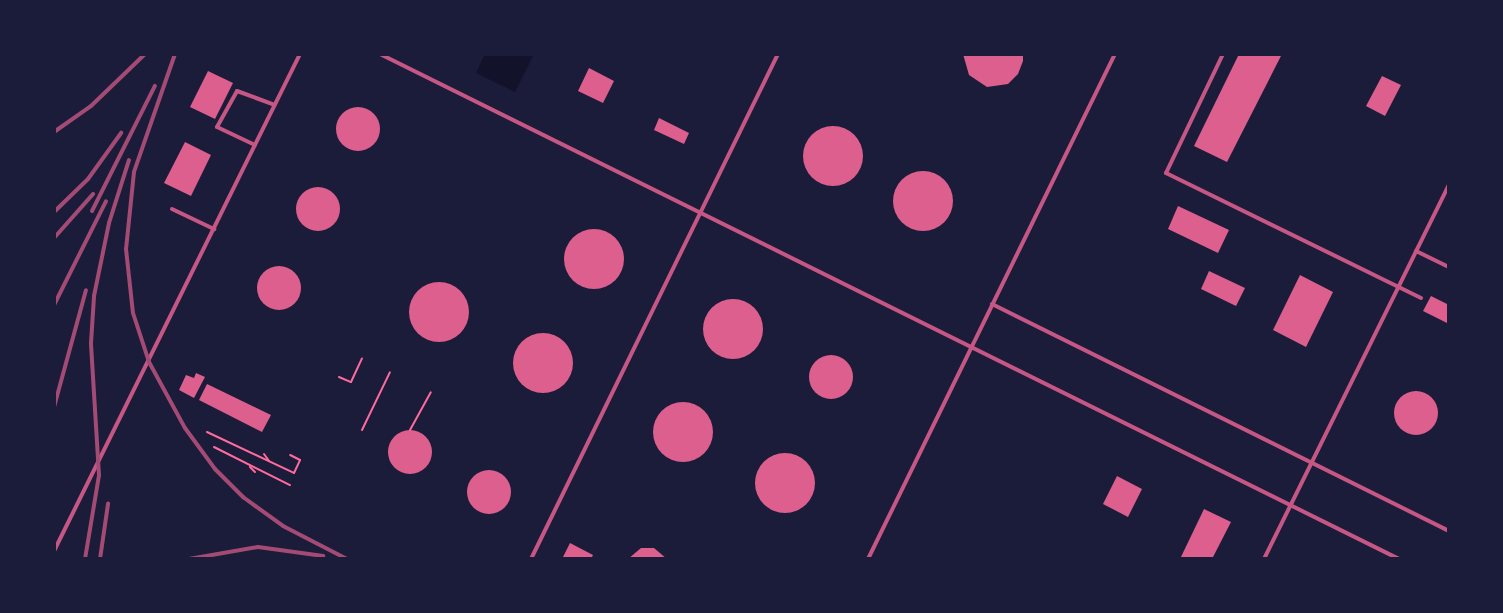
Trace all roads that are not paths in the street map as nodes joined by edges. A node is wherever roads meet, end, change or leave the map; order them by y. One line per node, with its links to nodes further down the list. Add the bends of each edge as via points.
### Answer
1 (300, 54): 6 (lane)
2 (380, 54): 10 (lane)
3 (778, 54): 10 (lane)
4 (1115, 54): 16 (lane)
5 (1223, 54): 14 (lane, via 1166,173)
6 (275, 105): 7 (lane); 7 (lane, via 237,91 217,127)
7 (255, 145): 11 (lane)
8 (1449, 185): 12 (lane)
9 (172, 209): 11 (lane)
10 (700, 212): 17 (lane); 22 (lane)
11 (214, 229): 21 (lane)
12 (1416, 251): 13 (lane); 14 (lane)
13 (1449, 267)
14 (1398, 287): 15 (lane); 18 (lane)
15 (1421, 298)
16 (992, 304): 17 (lane); 18 (lane)
17 (971, 345): 19 (lane); 23 (lane)
18 (1312, 463): 19 (lane); 20 (lane)
19 (1290, 506): 24 (lane); 25 (lane)
20 (1449, 531)
21 (54, 551)
22 (531, 559)
23 (868, 559)
24 (1264, 559)
25 (1399, 559)

